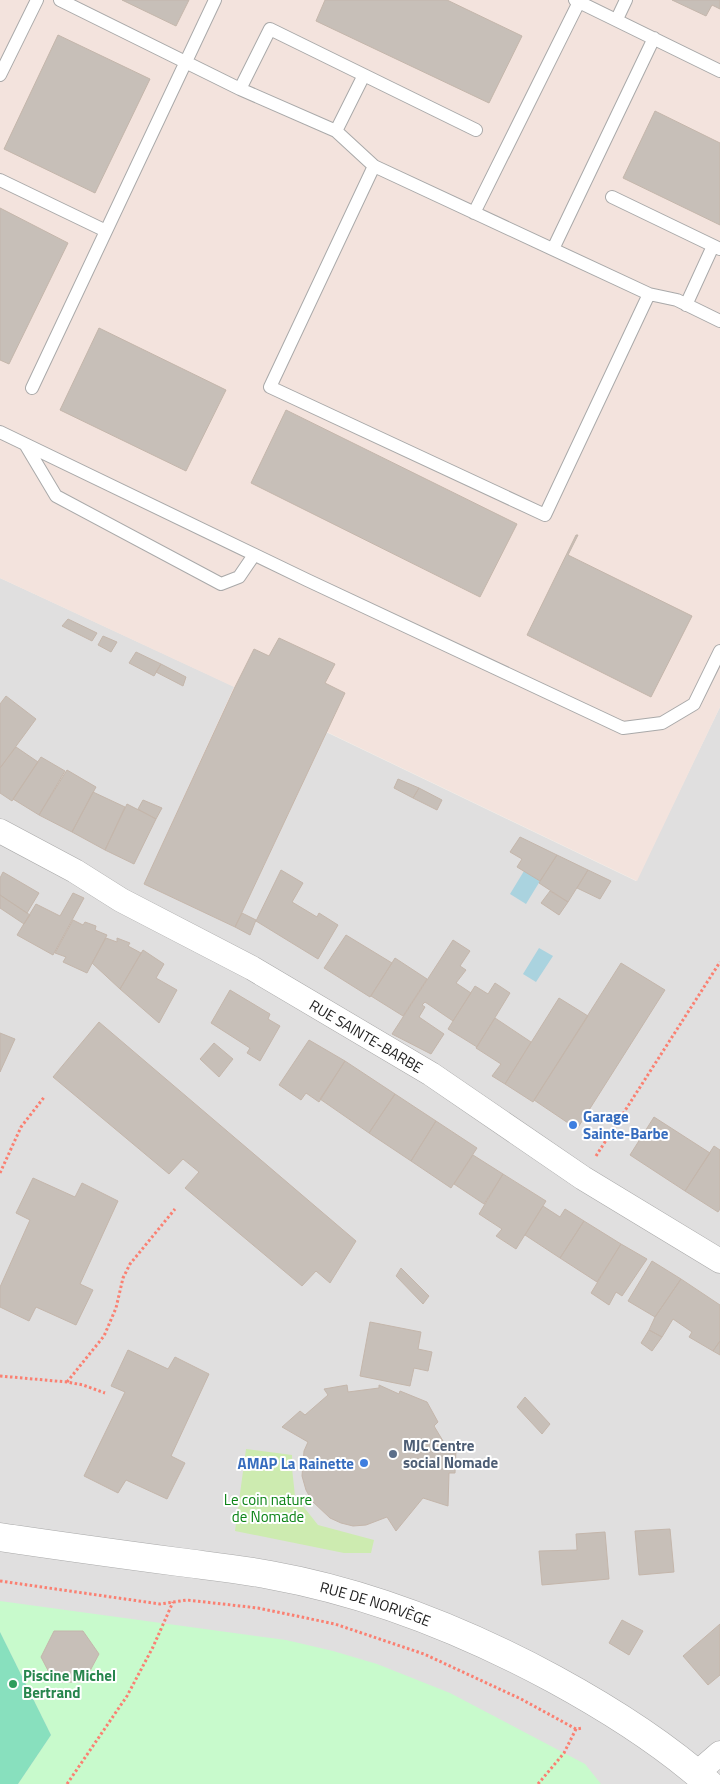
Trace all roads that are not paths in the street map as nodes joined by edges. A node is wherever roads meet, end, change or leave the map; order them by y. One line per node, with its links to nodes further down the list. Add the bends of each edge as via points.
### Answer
1 (37, 0): 10 (lane)
2 (60, 0): 8 (lane)
3 (216, 0): 8 (lane)
4 (626, 0): 6 (lane)
5 (577, 1): 6 (lane); 18 (lane)
6 (617, 19): 7 (lane)
7 (654, 38): 9 (lane); 21 (lane)
8 (186, 62): 12 (lane); 19 (lane)
9 (720, 71)
10 (0, 75)
11 (364, 75): 12 (lane, via 270,29); 13 (lane); 14 (lane)
12 (240, 89): 14 (lane)
13 (476, 130)
14 (336, 132): 15 (lane)
15 (374, 166): 18 (lane); 22 (lane, via 270,387 323,412 545,515)
16 (0, 180): 19 (lane)
17 (612, 197): 20 (lane)
18 (474, 213): 21 (lane)
19 (106, 231): 25 (lane)
20 (716, 247): 23 (lane)
21 (553, 249): 22 (lane)
22 (649, 294): 23 (lane)
23 (686, 305): 24 (lane)
24 (720, 322)
25 (32, 388)
26 (0, 432): 27 (lane)
27 (25, 444): 28 (lane); 28 (lane, via 56,496 221,584 239,577)
28 (254, 555): 29 (lane, via 624,728 662,723 694,704)
29 (720, 651)
30 (0, 832): 31 (street, RUE SAINTE-BARBE, via 252,968 431,1074 583,1178)
31 (720, 1261)
32 (0, 1537): 34 (street, RUE DE NORVÈGE, via 271,1575 389,1605 517,1659 591,1699 635,1726)
33 (720, 1753): 34 (street)
34 (703, 1778)

